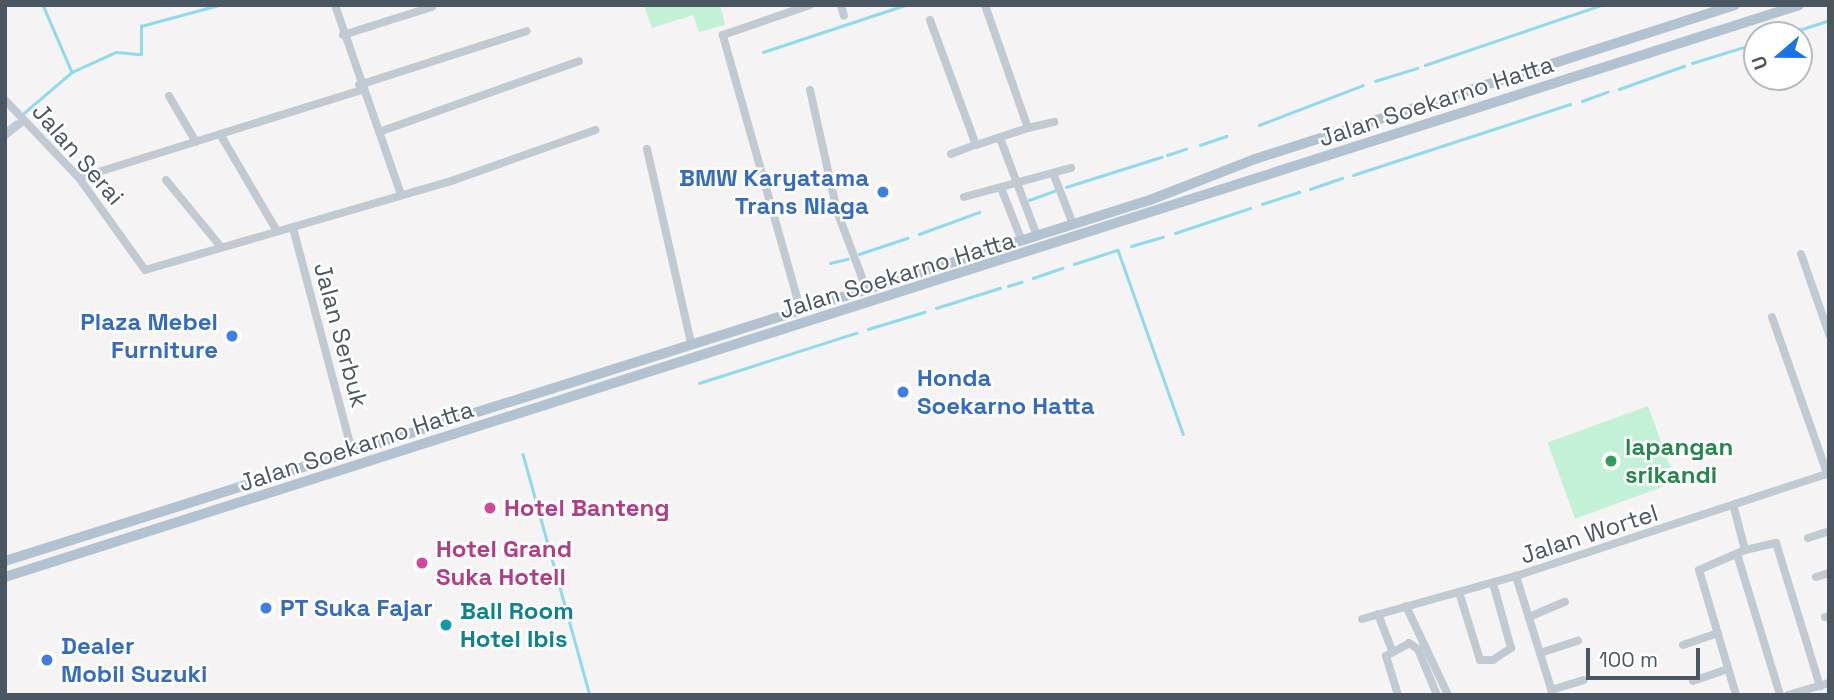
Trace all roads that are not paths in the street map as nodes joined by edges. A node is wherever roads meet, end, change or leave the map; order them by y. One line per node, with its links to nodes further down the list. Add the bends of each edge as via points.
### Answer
1 (335, 5): 11 (street)
2 (810, 5): 47 (street, via 723,35)
3 (841, 5): 8 (street)
4 (985, 5): 21 (street)
5 (1735, 5): 13 (main road, Jalan Soekarno Hatta)
6 (1799, 5): 14 (main road, Jalan Soekarno Hatta)
7 (432, 8): 11 (street)
8 (844, 16)
9 (930, 20): 28 (street)
10 (527, 31): 15 (street)
11 (342, 35): 15 (street)
12 (579, 61): 23 (street)
13 (1554, 65): 14 (main road); 39 (main road, Jalan Soekarno Hatta)
14 (1560, 83): 52 (main road, Jalan Soekarno Hatta)
15 (361, 88): 23 (street); 24 (street)
16 (810, 90): 46 (street, via 837,211)
17 (169, 96): 27 (street)
18 (5, 100): 19 (street, Jalan Serai)
19 (23, 121): 25 (street); 33 (street, Jalan Serai)
20 (1054, 122): 21 (street)
21 (1028, 128): 26 (street)
22 (595, 130): 37 (street)
23 (379, 132): 37 (street)
24 (220, 134): 27 (street); 41 (street)
25 (5, 135)
26 (1000, 138): 28 (street); 35 (street)
27 (196, 142): 33 (street)
28 (972, 146): 30 (street)
29 (647, 149): 50 (street)
30 (951, 154)
31 (1071, 168): 32 (street)
32 (1053, 173): 35 (street); 39 (street)
33 (79, 178): 44 (street, Jalan Serai, via 145,270)
34 (166, 180): 44 (street)
35 (1019, 182): 36 (street); 42 (street)
36 (1001, 188): 38 (street); 43 (street)
37 (401, 195): 40 (street)
38 (964, 197)
39 (1073, 224): 42 (main road, Jalan Soekarno Hatta)
40 (293, 228): 41 (street); 53 (street, Jalan Serbuk)
41 (277, 231): 44 (street)
42 (1037, 236): 43 (main road, Jalan Soekarno Hatta)
43 (1022, 241): 46 (main road, Jalan Soekarno Hatta)
44 (220, 247)
45 (1801, 254): 49 (street)
46 (866, 288): 47 (main road, Jalan Soekarno Hatta)
47 (800, 309): 50 (main road, Jalan Soekarno Hatta)
48 (1772, 317): 54 (street)
49 (1829, 334)
50 (691, 343): 51 (main road, Jalan Soekarno Hatta)
51 (559, 385): 52 (main road); 53 (main road, Jalan Soekarno Hatta)
52 (564, 401): 62 (main road, Jalan Soekarno Hatta)
53 (352, 451): 59 (main road, Jalan Soekarno Hatta)
54 (1828, 473): 55 (street, Jalan Wortel)
55 (1734, 508): 58 (street); 61 (street, Jalan Wortel)
56 (1829, 531): 57 (street)
57 (1808, 538)
58 (1741, 552): 71 (street, via 1699,568); 79 (street, via 1776,542); 85 (street)
59 (5, 561)
60 (1829, 573): 63 (street)
61 (1516, 576): 64 (street); 69 (street, Jalan Wortel)
62 (5, 577)
63 (1816, 577)
64 (1493, 583): 65 (street); 65 (street, via 1511,648 1493,660 1480,660)
65 (1459, 592): 67 (street)
66 (1564, 603): 69 (street)
67 (1406, 606): 68 (street); 83 (street)
68 (1378, 614): 70 (street); 74 (street)
69 (1529, 617): 75 (street, Jalan Wortel)
70 (1362, 620)
71 (1718, 633): 73 (street); 76 (street)
72 (1578, 641): 75 (street)
73 (1683, 645)
74 (1392, 650): 81 (street, via 1385,661); 82 (street, via 1414,643)
75 (1540, 653): 80 (street, Jalan Wortel)
76 (1728, 669): 78 (street); 84 (street)
77 (1583, 680): 80 (street)
78 (1693, 681)
79 (1824, 685): 86 (street)
80 (1552, 693)
81 (1398, 695)
82 (1437, 695)
83 (1448, 695)
84 (1736, 695)
85 (1780, 695)
86 (1788, 695)

